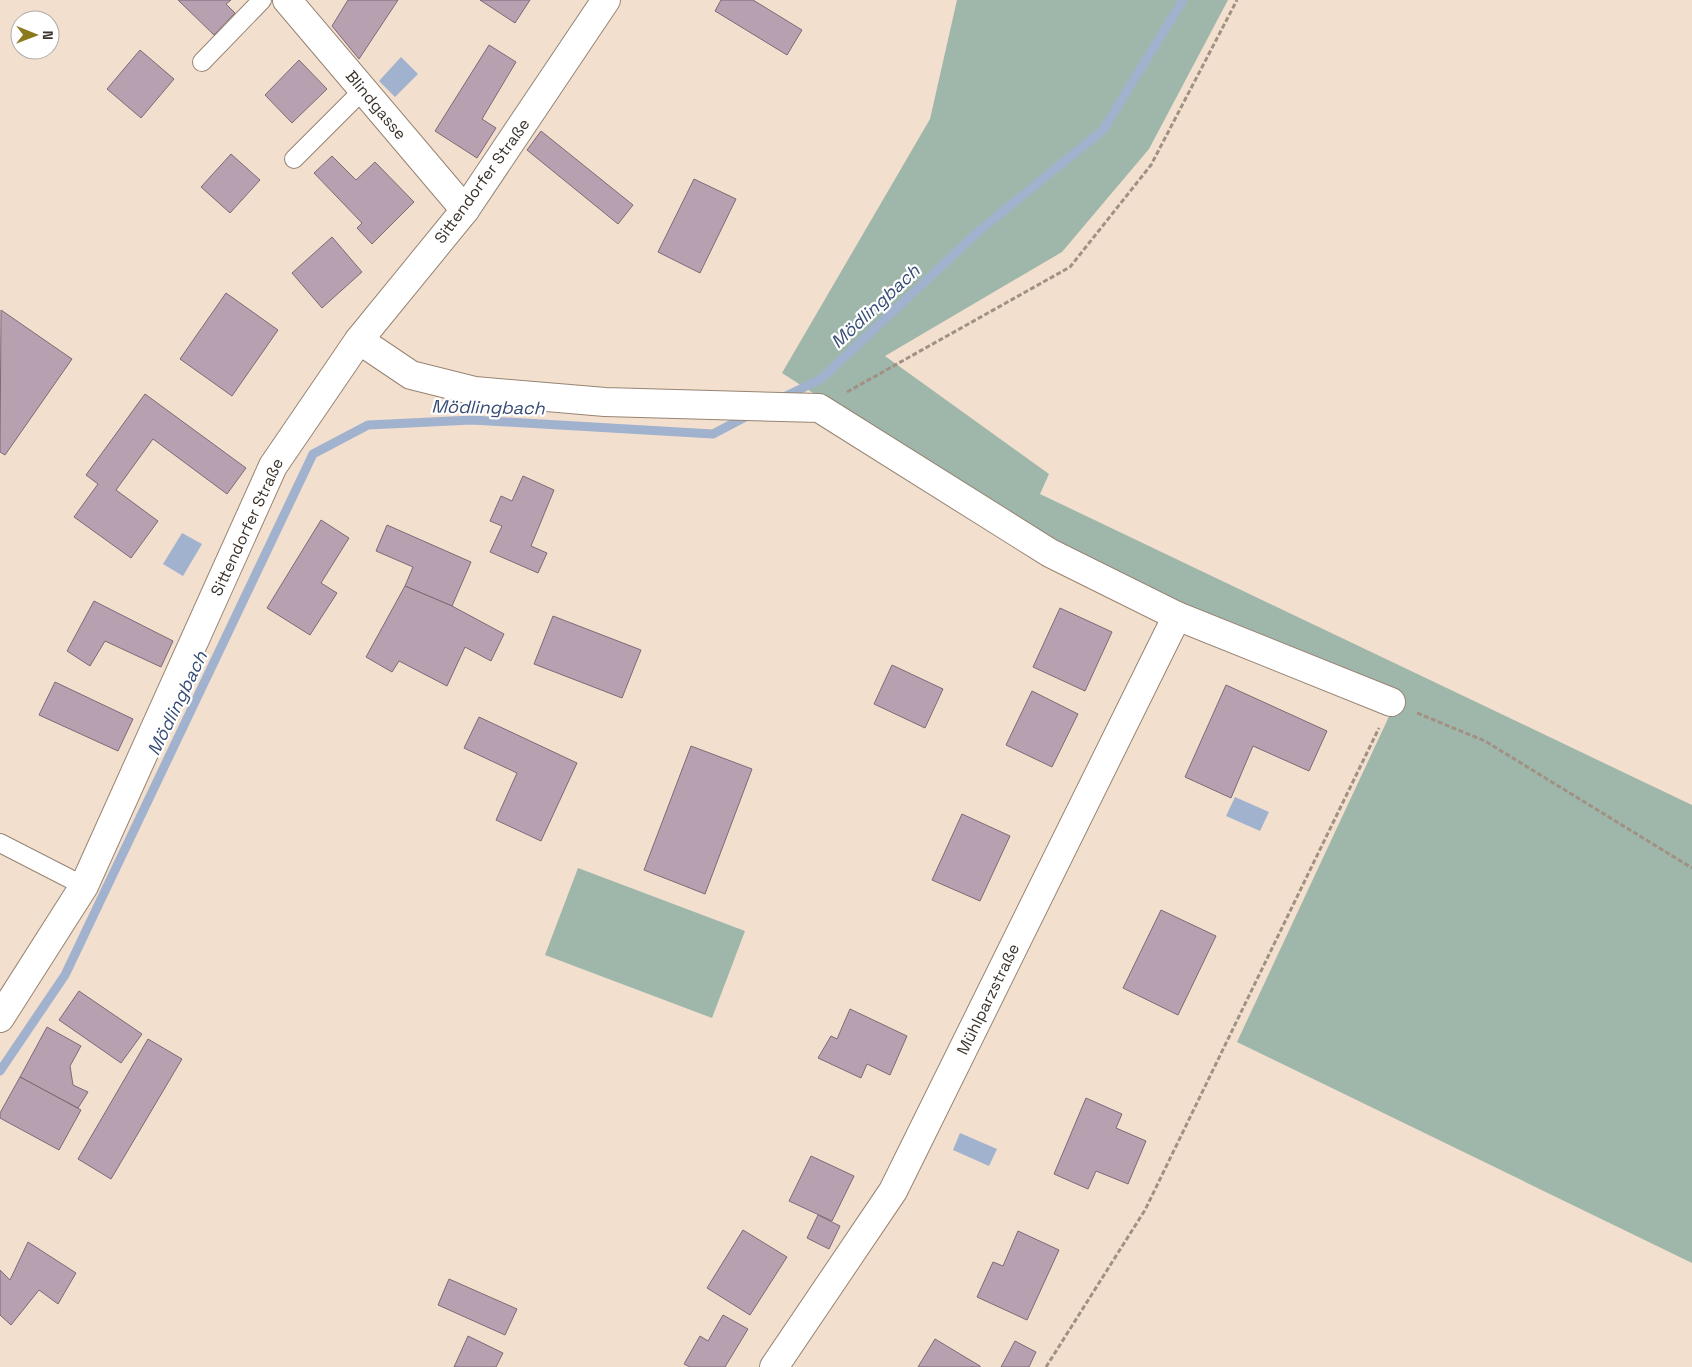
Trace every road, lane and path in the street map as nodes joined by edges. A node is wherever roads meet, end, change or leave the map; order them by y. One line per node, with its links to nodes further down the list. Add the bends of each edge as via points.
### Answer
1 (262, 0): 5 (lane)
2 (287, 0): 6 (street, Blindgasse)
3 (1237, 0): 10 (path, via 1151,165 1070,267)
4 (601, 2): 8 (street, Sittendorfer Straße)
5 (202, 62)
6 (363, 90): 7 (lane); 8 (street, Blindgasse)
7 (294, 159)
8 (465, 210): 9 (street, Sittendorfer Straße)
9 (359, 340): 10 (street, via 411,375 475,391 605,402); 15 (street, Sittendorfer Straße, via 273,466)
10 (808, 409): 11 (street, via 1050,553)
11 (1178, 616): 12 (street); 17 (street, Mühlparzstraße, via 893,1191)
12 (1391, 702): 14 (path, via 1485,741); 18 (path, via 1145,1210)
13 (0, 843): 15 (lane)
14 (1692, 868)
15 (84, 886): 16 (street, Sittendorfer Straße)
16 (0, 1018)
17 (774, 1367)
18 (1046, 1367)

